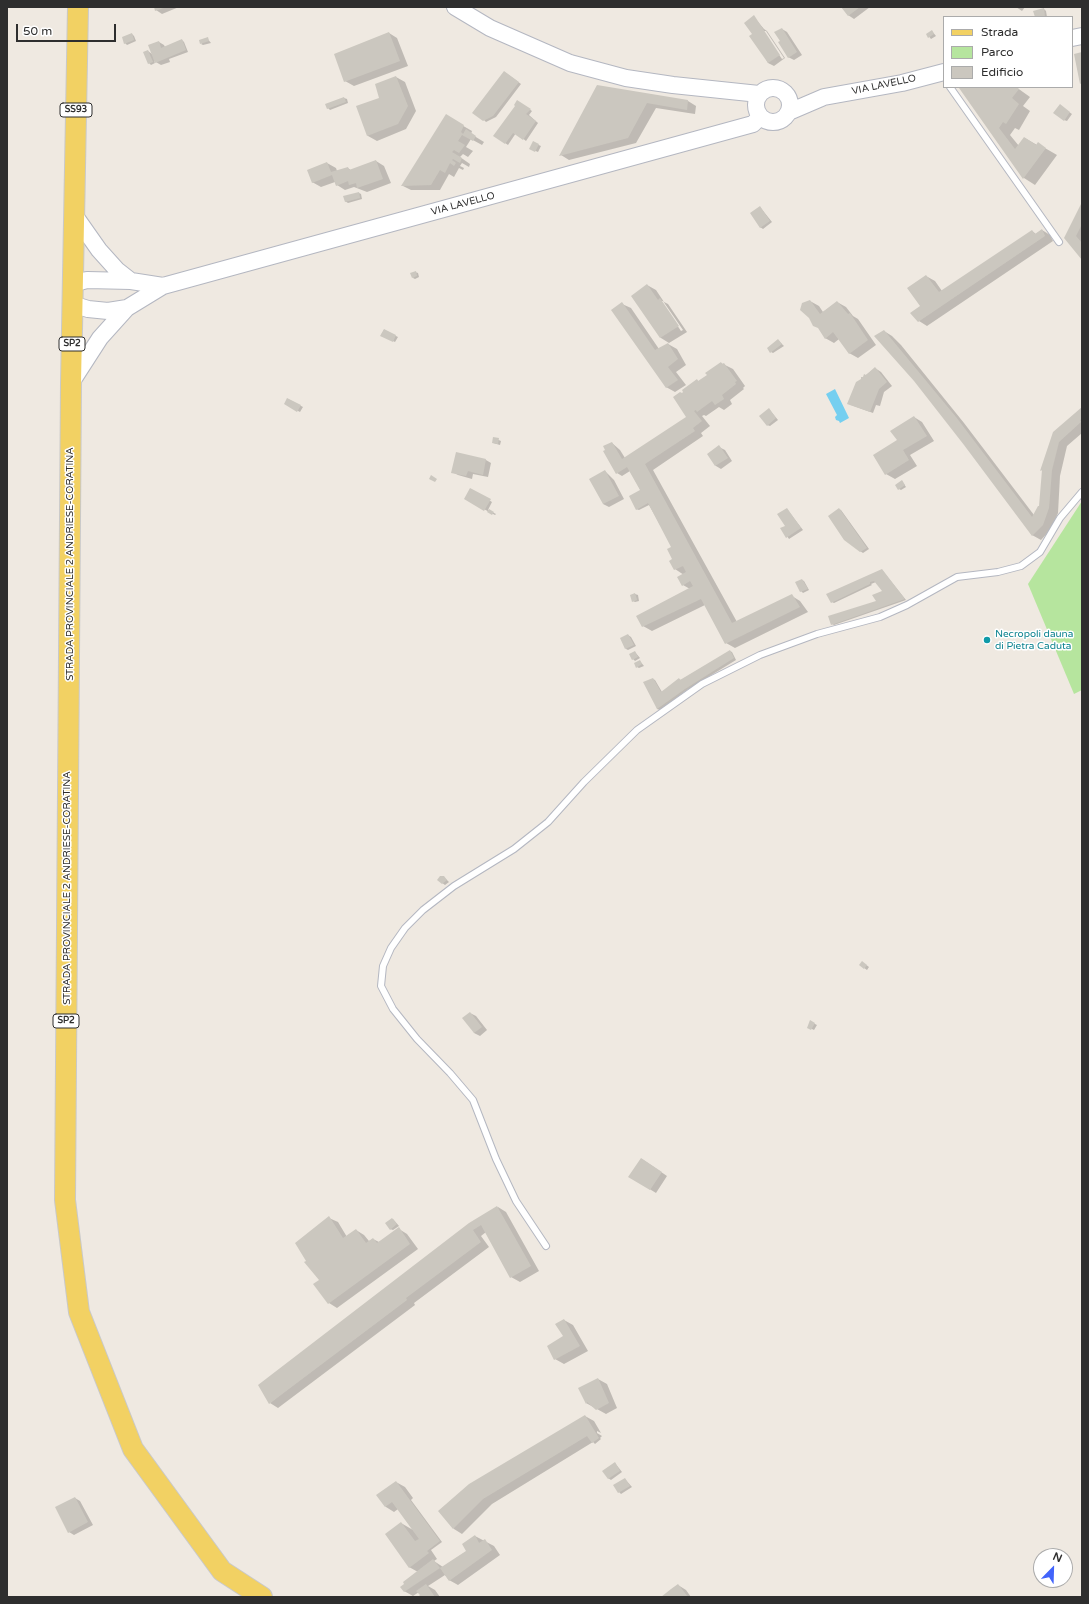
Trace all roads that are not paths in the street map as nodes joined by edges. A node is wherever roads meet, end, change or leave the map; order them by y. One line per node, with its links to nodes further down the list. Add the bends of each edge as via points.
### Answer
1 (78, 7): 10 (main road, SS93)
2 (455, 7): 5 (street, via 490,28 570,63 626,78)
3 (943, 74): 7 (street, VIA LAVELLO)
4 (951, 88): 11 (lane)
5 (759, 94): 6 (street, via 767,88 778,88); 9 (street, via 756,104)
6 (786, 94): 7 (street, VIA LAVELLO); 8 (street, via 790,102)
7 (824, 97): 8 (street, VIA LAVELLO)
8 (789, 112): 9 (street, via 786,117 776,122 765,121)
9 (760, 117): 13 (street, VIA LAVELLO, via 753,124)
10 (73, 213): 12 (street, via 99,250); 14 (main road, STRADA PROVINCIALE 2 ANDRIESE-CORATINA / SP2)
11 (1059, 242)
12 (131, 281): 13 (street, VIA LAVELLO); 14 (street, VIA LAVELLO, via 87,280)
13 (163, 286): 15 (street, VIA LAVELLO)
14 (72, 294): 15 (street, VIA LAVELLO, via 88,309 108,311); 16 (main road, STRADA PROVINCIALE 2 ANDRIESE-CORATINA / SP2)
15 (127, 308): 16 (street, VIA LAVELLO, via 100,338)
16 (71, 383): 19 (main road, STRADA PROVINCIALE 2 ANDRIESE-CORATINA / SP2, via 65,1200 79,1312 133,1450 222,1571)
17 (1082, 492): 18 (lane, via 1060,518 1040,552 1021,566 998,572 957,577 900,608 760,655 702,684 637,730 548,822 514,849 454,886 405,928 391,948 383,966 381,986 392,1009 473,1100 516,1201)
18 (546, 1246)
19 (262, 1597)

